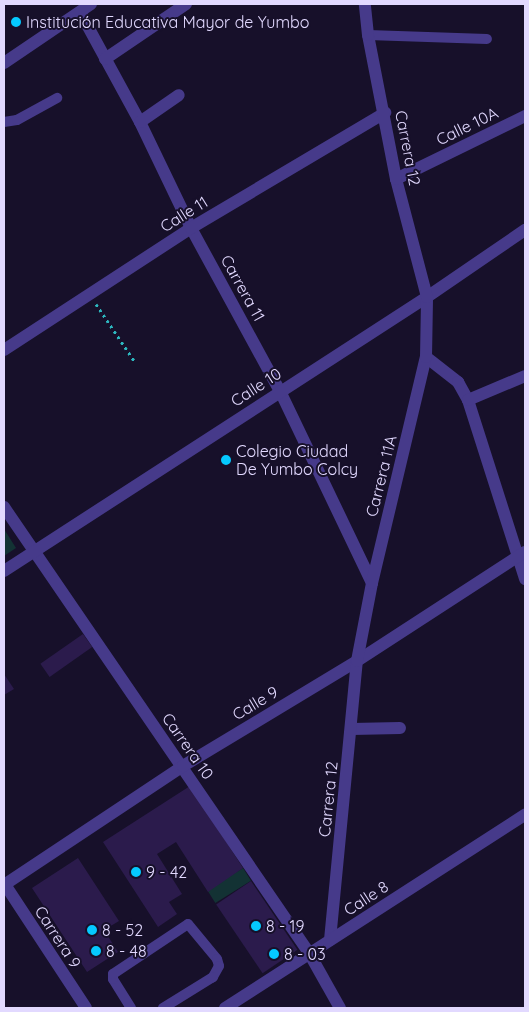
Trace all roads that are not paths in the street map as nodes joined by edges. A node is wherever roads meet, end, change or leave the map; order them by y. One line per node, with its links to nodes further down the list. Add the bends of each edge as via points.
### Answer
1 (92, 4): 4 (street)
2 (186, 4): 7 (street)
3 (365, 4): 5 (street, Carrera 12)
4 (80, 12): 7 (street, Carrera 11); 8 (street)
5 (368, 35): 6 (lane); 11 (street, Carrera 12)
6 (487, 40)
7 (104, 59): 14 (street, Carrera 11)
8 (4, 63)
9 (179, 95): 14 (street)
10 (56, 98): 13 (lane, via 17,120)
11 (384, 113): 15 (street, Carrera 12); 16 (street, Calle 11)
12 (525, 116): 15 (street, Calle 10A)
13 (4, 122)
14 (140, 122): 16 (street, Carrera 11)
15 (396, 179): 18 (street, Carrera 12)
16 (191, 228): 19 (street, Calle 11); 22 (street, Carrera 11)
17 (525, 230): 18 (street, Calle 10)
18 (427, 297): 20 (street, Carrera 11A); 22 (street, Calle 10)
19 (4, 350)
20 (426, 358): 23 (street, via 458,382); 29 (street, Carrera 11A)
21 (525, 376): 23 (street)
22 (280, 391): 25 (street, Calle 10); 29 (street, Carrera 11)
23 (468, 400): 26 (street)
24 (4, 507): 25 (street, Carrera 10)
25 (32, 551): 27 (street, Calle 10); 33 (street, Carrera 10)
26 (522, 553): 28 (street); 30 (street, Calle 9)
27 (4, 571)
28 (525, 578)
29 (372, 583): 30 (street, Carrera 11A)
30 (357, 661): 32 (street, Carrera 12); 33 (street, Calle 9)
31 (400, 728): 32 (street)
32 (352, 729): 36 (street, Carrera 12)
33 (183, 766): 35 (street, Calle 9); 37 (street, Carrera 10)
34 (525, 815): 36 (street, Calle 8)
35 (4, 884): 38 (street, Carrera 9)
36 (330, 940): 37 (street, Calle 8)
37 (309, 953): 41 (street, Calle 8); 42 (street, Carrera 10)
38 (86, 1008)
39 (131, 1008): 40 (lane, via 113,974 188,924 217,959 219,966 213,977)
40 (163, 1008)
41 (225, 1008)
42 (340, 1008)

